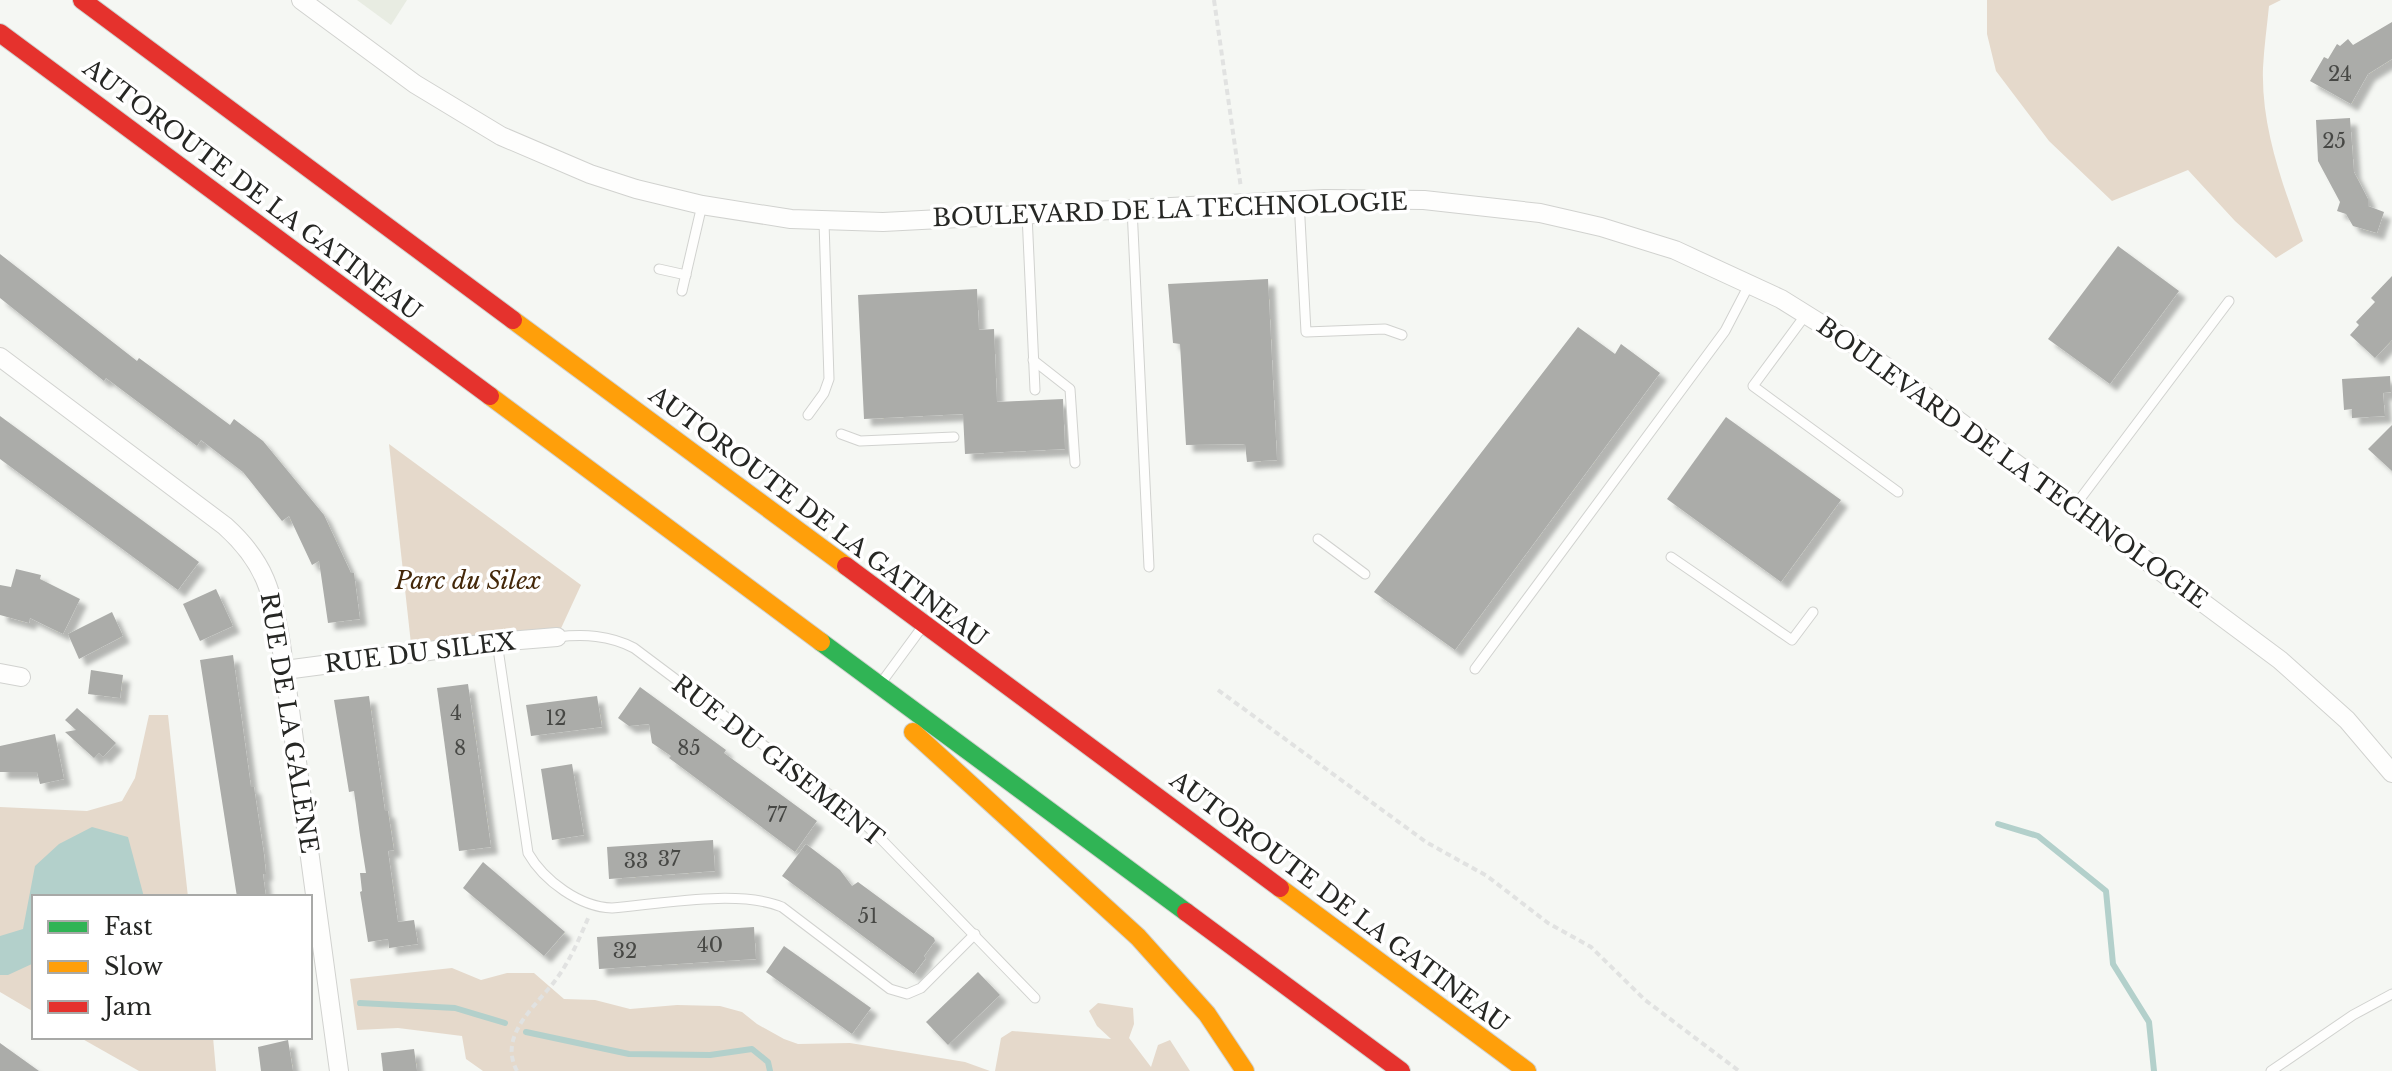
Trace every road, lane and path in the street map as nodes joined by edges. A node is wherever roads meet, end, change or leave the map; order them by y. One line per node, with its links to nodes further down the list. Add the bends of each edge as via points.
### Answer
1 (82, 0): 32 (highway, AUTOROUTE DE LA GATINEAU)
2 (301, 0): 7 (street, BOULEVARD DE LA TECHNOLOGIE, via 415,84 501,136 590,174)
3 (1214, 0): 6 (path)
4 (0, 33): 39 (highway, AUTOROUTE DE LA GATINEAU, via 771,604)
5 (1299, 200): 6 (street, BOULEVARD DE LA TECHNOLOGIE); 13 (street, BOULEVARD DE LA TECHNOLOGIE, via 1424,200 1540,213 1662,245); 17 (lane, via 1306,332 1385,329)
6 (1243, 203): 8 (street, BOULEVARD DE LA TECHNOLOGIE)
7 (702, 205): 10 (street, BOULEVARD DE LA TECHNOLOGIE); 12 (lane)
8 (1132, 208): 9 (street, BOULEVARD DE LA TECHNOLOGIE); 29 (lane)
9 (1027, 214): 10 (street, BOULEVARD DE LA TECHNOLOGIE); 19 (lane)
10 (824, 222): 21 (lane, via 829,379)
11 (659, 269): 12 (lane)
12 (686, 275): 14 (lane)
13 (1750, 283): 16 (street, BOULEVARD DE LA TECHNOLOGIE); 35 (lane, via 1725,331)
14 (682, 291)
15 (2229, 301): 26 (lane)
16 (1807, 313): 25 (lane, via 1753,386); 26 (street, BOULEVARD DE LA TECHNOLOGIE)
17 (1402, 335)
18 (0, 357): 36 (street, RUE DE LA GALÈNE, via 225,526 252,552 270,590)
19 (1033, 360): 20 (lane); 24 (lane, via 1070,389)
20 (1035, 390)
21 (808, 415)
22 (841, 434): 23 (lane, via 860,441)
23 (954, 437)
24 (1075, 463)
25 (1898, 492)
26 (2074, 507): 41 (street, BOULEVARD DE LA TECHNOLOGIE, via 2295,671)
27 (1318, 539): 30 (lane)
28 (1671, 557): 31 (lane, via 1792,640)
29 (1149, 567)
30 (1365, 574)
31 (1813, 612)
32 (924, 625): 39 (lane); 46 (highway, AUTOROUTE DE LA GATINEAU, via 1425,996)
33 (557, 637): 34 (street, RUE DU SILEX); 43 (lane, RUE DU GISEMENT, via 587,634 634,648 842,804)
34 (497, 642): 36 (street, RUE DU SILEX); 42 (lane, via 528,853 545,874)
35 (1475, 669)
36 (285, 670): 47 (street, RUE DE LA GALÈNE)
37 (0, 673): 38 (street)
38 (21, 677)
39 (876, 690): 49 (highway, via 1152,951 1210,1017); 50 (highway)
40 (1218, 690): 51 (path, via 1426,842 1487,876 1548,923 1591,947 1645,1000)
41 (2392, 773)
42 (593, 906): 43 (lane, via 745,899 771,903 890,989 907,994 921,988); 48 (path, via 565,965 514,1035 511,1054)
43 (975, 934): 45 (lane, RUE DU GISEMENT)
44 (2392, 994): 52 (lane)
45 (1035, 998)
46 (1533, 1067)
47 (339, 1071)
48 (517, 1071)
49 (1245, 1071)
50 (1401, 1071)
51 (1739, 1071)
52 (2271, 1071)

